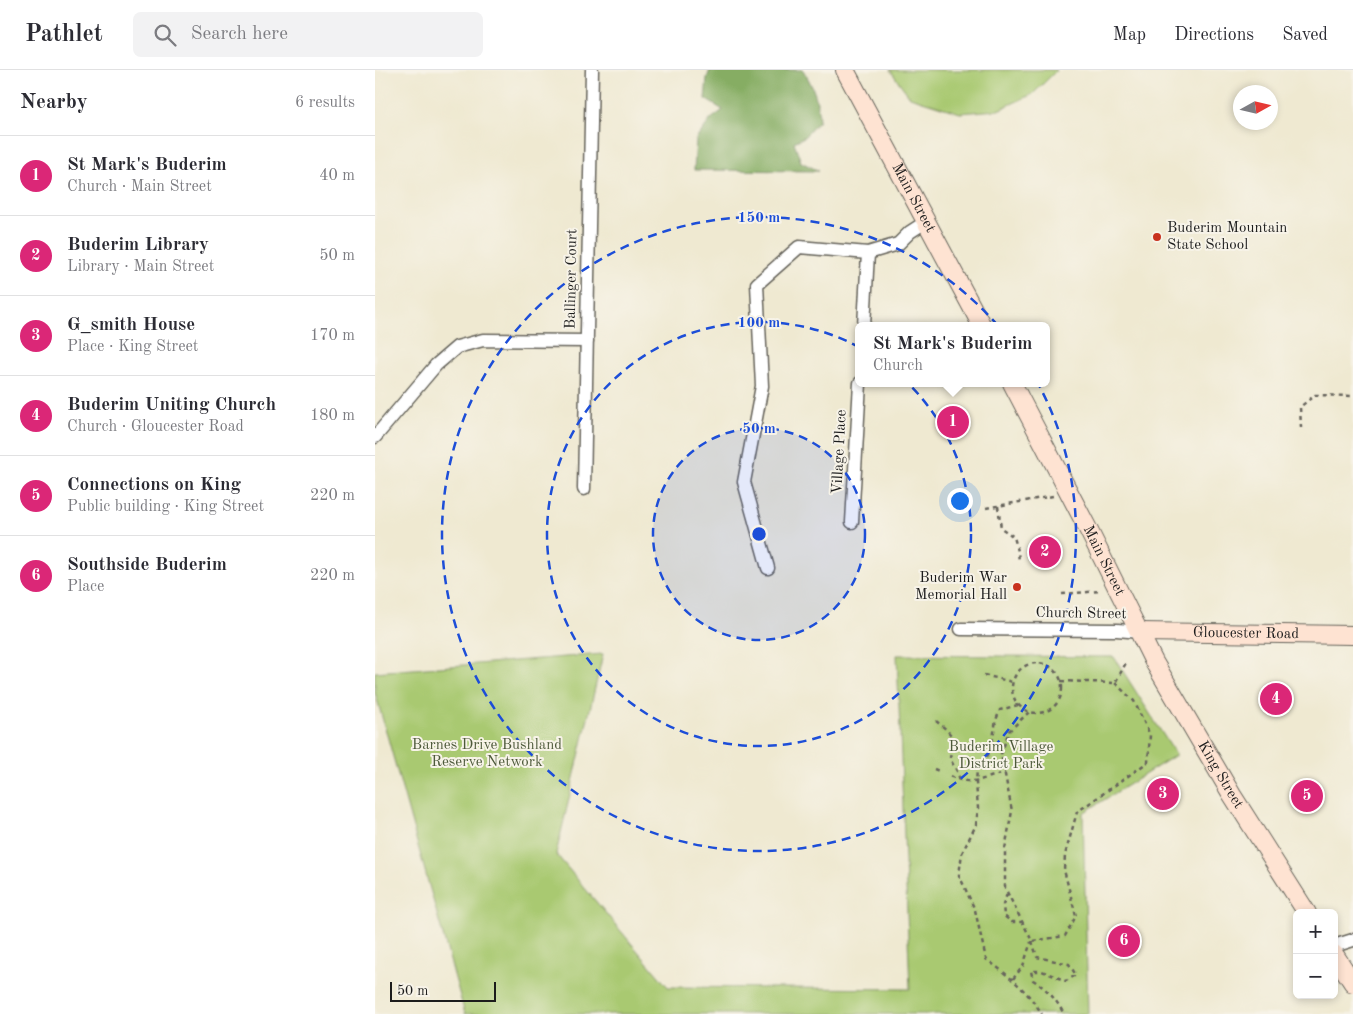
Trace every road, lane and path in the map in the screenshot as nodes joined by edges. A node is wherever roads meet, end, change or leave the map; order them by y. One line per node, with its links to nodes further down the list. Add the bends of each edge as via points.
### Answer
1 (592, 70): 7 (street, Ballinger Court)
2 (845, 70): 3 (main road, Main Street)
3 (927, 222): 4 (street, via 898,244); 6 (main road, Main Street)
4 (868, 253): 5 (street); 19 (street, via 799,247 757,284 762,386 744,482)
5 (863, 322)
6 (980, 322)
7 (587, 341): 12 (street, via 483,340 457,347 436,365); 13 (street, Ballinger Court)
8 (860, 387): 17 (street, Village Place)
9 (1014, 387): 23 (main road, Main Street)
10 (1353, 396): 11 (path, via 1315,396 1300,407)
11 (1301, 428)
12 (375, 438)
13 (584, 489)
14 (1053, 496): 15 (path)
15 (997, 506): 16 (path); 18 (path, via 1001,528 1015,537)
16 (986, 508)
17 (852, 522)
18 (1019, 562)
19 (768, 568)
20 (1102, 591): 21 (path)
21 (1062, 594)
22 (961, 629): 23 (street, Church Street)
23 (1140, 632): 24 (main road, Gloucester Road); 40 (main road, King Street, via 1154,662 1232,795)
24 (1353, 635)
25 (1127, 661): 29 (path)
26 (984, 675): 28 (path)
27 (1061, 681): 28 (path, via 1052,668 1036,663 1021,668); 29 (path); 31 (path, via 1062,690 1055,705 1041,713)
28 (1012, 682): 30 (path, via 1013,698)
29 (1115, 683): 43 (path, via 1134,701 1150,735 1148,762 1077,812 1064,870 1076,916 1065,936)
30 (1018, 705): 31 (path); 38 (path, via 1000,710 991,751 977,769)
31 (1029, 712): 35 (path, via 1009,731 1001,754)
32 (936, 721): 37 (path, via 951,736 950,759)
33 (934, 769): 34 (path)
34 (939, 771)
35 (1005, 773): 38 (path); 39 (path, via 1011,811 1005,849)
36 (950, 776): 37 (path)
37 (959, 781): 38 (path)
38 (976, 783): 48 (path, via 976,825 962,853 959,874 975,910 986,960)
39 (1007, 894): 41 (path); 41 (path, via 1004,916 1012,922)
40 (1304, 909)
41 (1023, 922): 43 (path)
42 (1353, 940): 44 (street)
43 (1032, 941): 46 (path); 47 (path, via 1037,957 1069,964 1076,974 1066,981 1042,971)
44 (1338, 944)
45 (1338, 960): 49 (main road)
46 (1023, 966): 47 (path); 48 (path)
47 (1031, 971): 51 (path, via 1033,980 1055,998)
48 (1013, 979): 50 (path)
49 (1353, 983)
50 (1042, 1014)
51 (1064, 1014)

